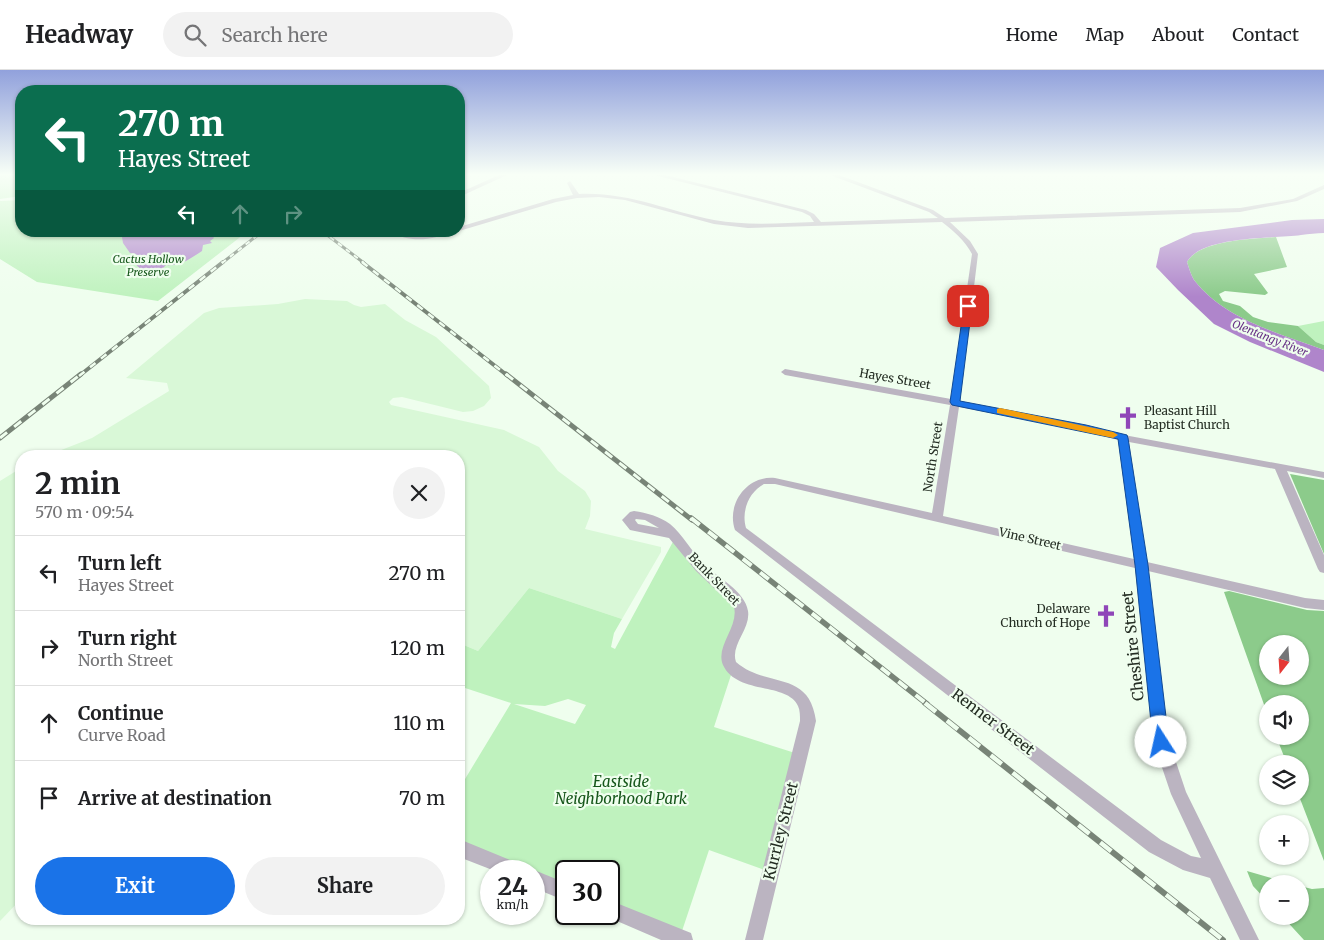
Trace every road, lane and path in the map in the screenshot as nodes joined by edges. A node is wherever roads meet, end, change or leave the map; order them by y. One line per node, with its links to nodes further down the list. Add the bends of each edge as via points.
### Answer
1 (502, 216): 8 (street)
2 (690, 216): 7 (street, via 732,225)
3 (812, 216): 7 (street)
4 (936, 216): 6 (street, North Street)
5 (1074, 216): 6 (street)
6 (944, 220): 7 (street); 10 (street, North Street, via 966,240 975,254)
7 (819, 224)
8 (465, 226)
9 (785, 372): 10 (street, Hayes Street)
10 (955, 402): 11 (street, Hayes Street); 15 (street, North Street)
11 (1123, 438): 12 (street, Hayes Street); 17 (street, Cheshire Street)
12 (1279, 466): 13 (street, Hayes Street); 18 (street)
13 (1324, 475)
14 (744, 500): 15 (street, Vine Street, via 752,487 775,481); 23 (street, Renner Street, via 738,524 744,533 1154,846 1190,864)
15 (937, 518): 17 (street, Vine Street)
16 (675, 536): 20 (street, Bank Street, via 743,611 741,626 728,658 731,666 740,674 797,693 806,702)
17 (1142, 565): 19 (street, Vine Street); 23 (street, Cheshire Street, via 1161,742 1179,794)
18 (1324, 569)
19 (1324, 605)
20 (808, 721): 26 (street, Kurrley Street)
21 (465, 850): 22 (street)
22 (489, 860)
23 (1216, 870): 27 (street)
24 (620, 914): 25 (street)
25 (684, 940)
26 (754, 940)
27 (1250, 940)

